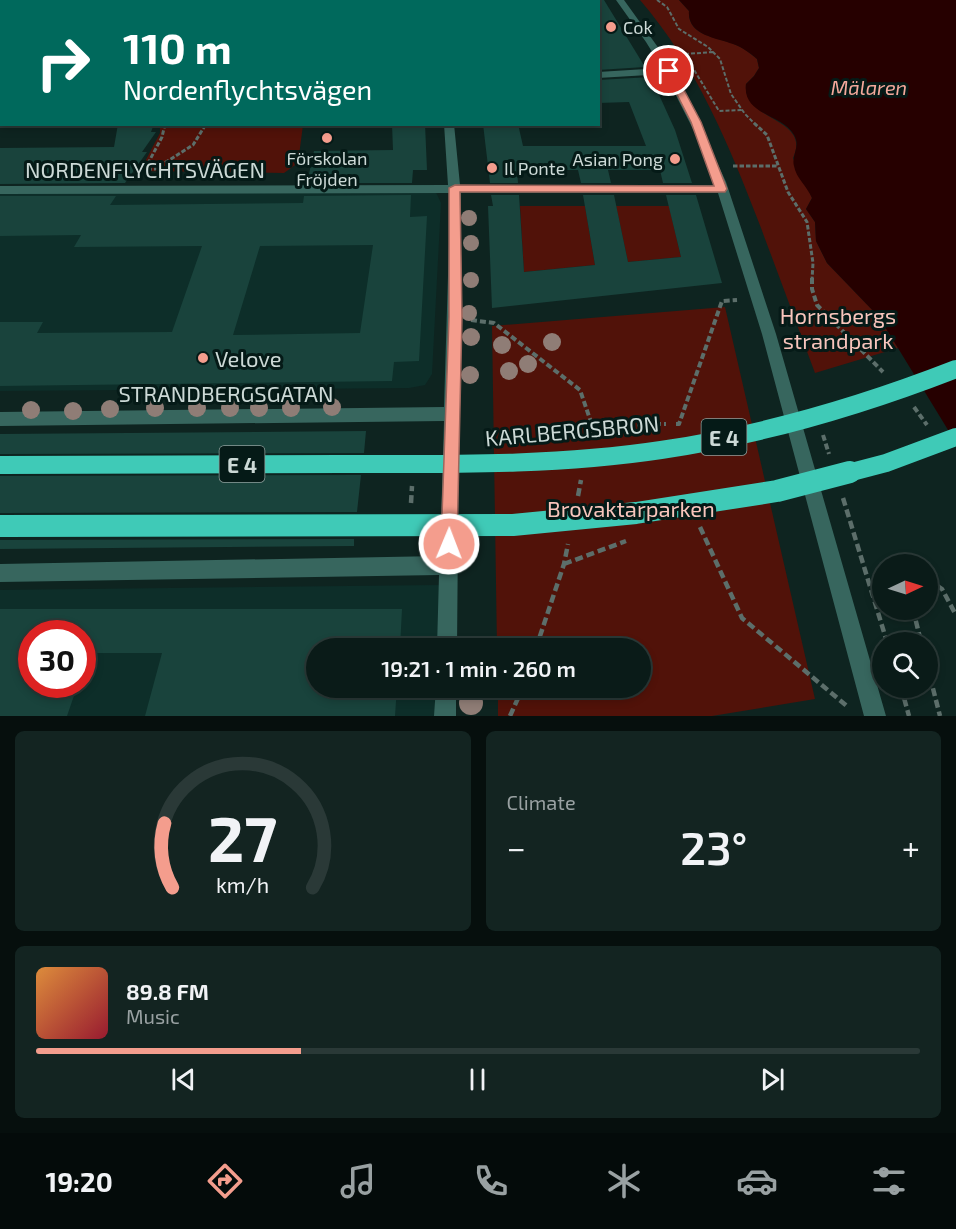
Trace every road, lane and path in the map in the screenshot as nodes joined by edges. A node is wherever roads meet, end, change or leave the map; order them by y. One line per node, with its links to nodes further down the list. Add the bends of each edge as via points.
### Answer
1 (620, 0): 4 (street, via 642,26)
2 (657, 0): 3 (path, via 668,7 679,29)
3 (714, 52): 6 (path); 6 (path, via 685,54 719,111)
4 (669, 71): 5 (street); 13 (street, via 696,122)
5 (600, 75)
6 (742, 110): 11 (path, via 767,135)
7 (165, 126): 8 (path, via 145,169 155,169 193,145)
8 (205, 126)
9 (449, 126): 12 (street)
10 (732, 166): 11 (path)
11 (777, 166): 17 (path, via 807,222 812,289 817,304)
12 (455, 188): 13 (street, NORDENFLYCHTSVÄGEN); 14 (street, NORDENFLYCHTSVÄGEN); 19 (street)
13 (721, 189): 15 (street)
14 (0, 190)
15 (758, 298): 21 (path, via 722,301 679,424); 39 (street)
16 (956, 369): 24 (highway, KARLBERGSBRON / E 4, bridge, via 820,415 741,434 619,455 483,463)
17 (886, 375)
18 (909, 401): 22 (path)
19 (452, 414): 20 (street, STRANDBERGSGATAN); 27 (street)
20 (0, 419)
21 (592, 425)
22 (929, 428)
23 (956, 437): 26 (highway, bridge, via 886,463 777,491 636,513 513,525)
24 (0, 465)
25 (699, 525): 36 (path, via 742,618)
26 (0, 526)
27 (448, 565): 28 (street); 31 (street)
28 (0, 573)
29 (938, 587): 30 (path, via 948,596)
30 (956, 615)
31 (447, 638)
32 (446, 698): 37 (street)
33 (519, 698): 38 (path)
34 (904, 698): 40 (path)
35 (935, 698): 41 (path)
36 (850, 709)
37 (445, 716)
38 (510, 716)
39 (875, 716)
40 (909, 716)
41 (940, 716)

